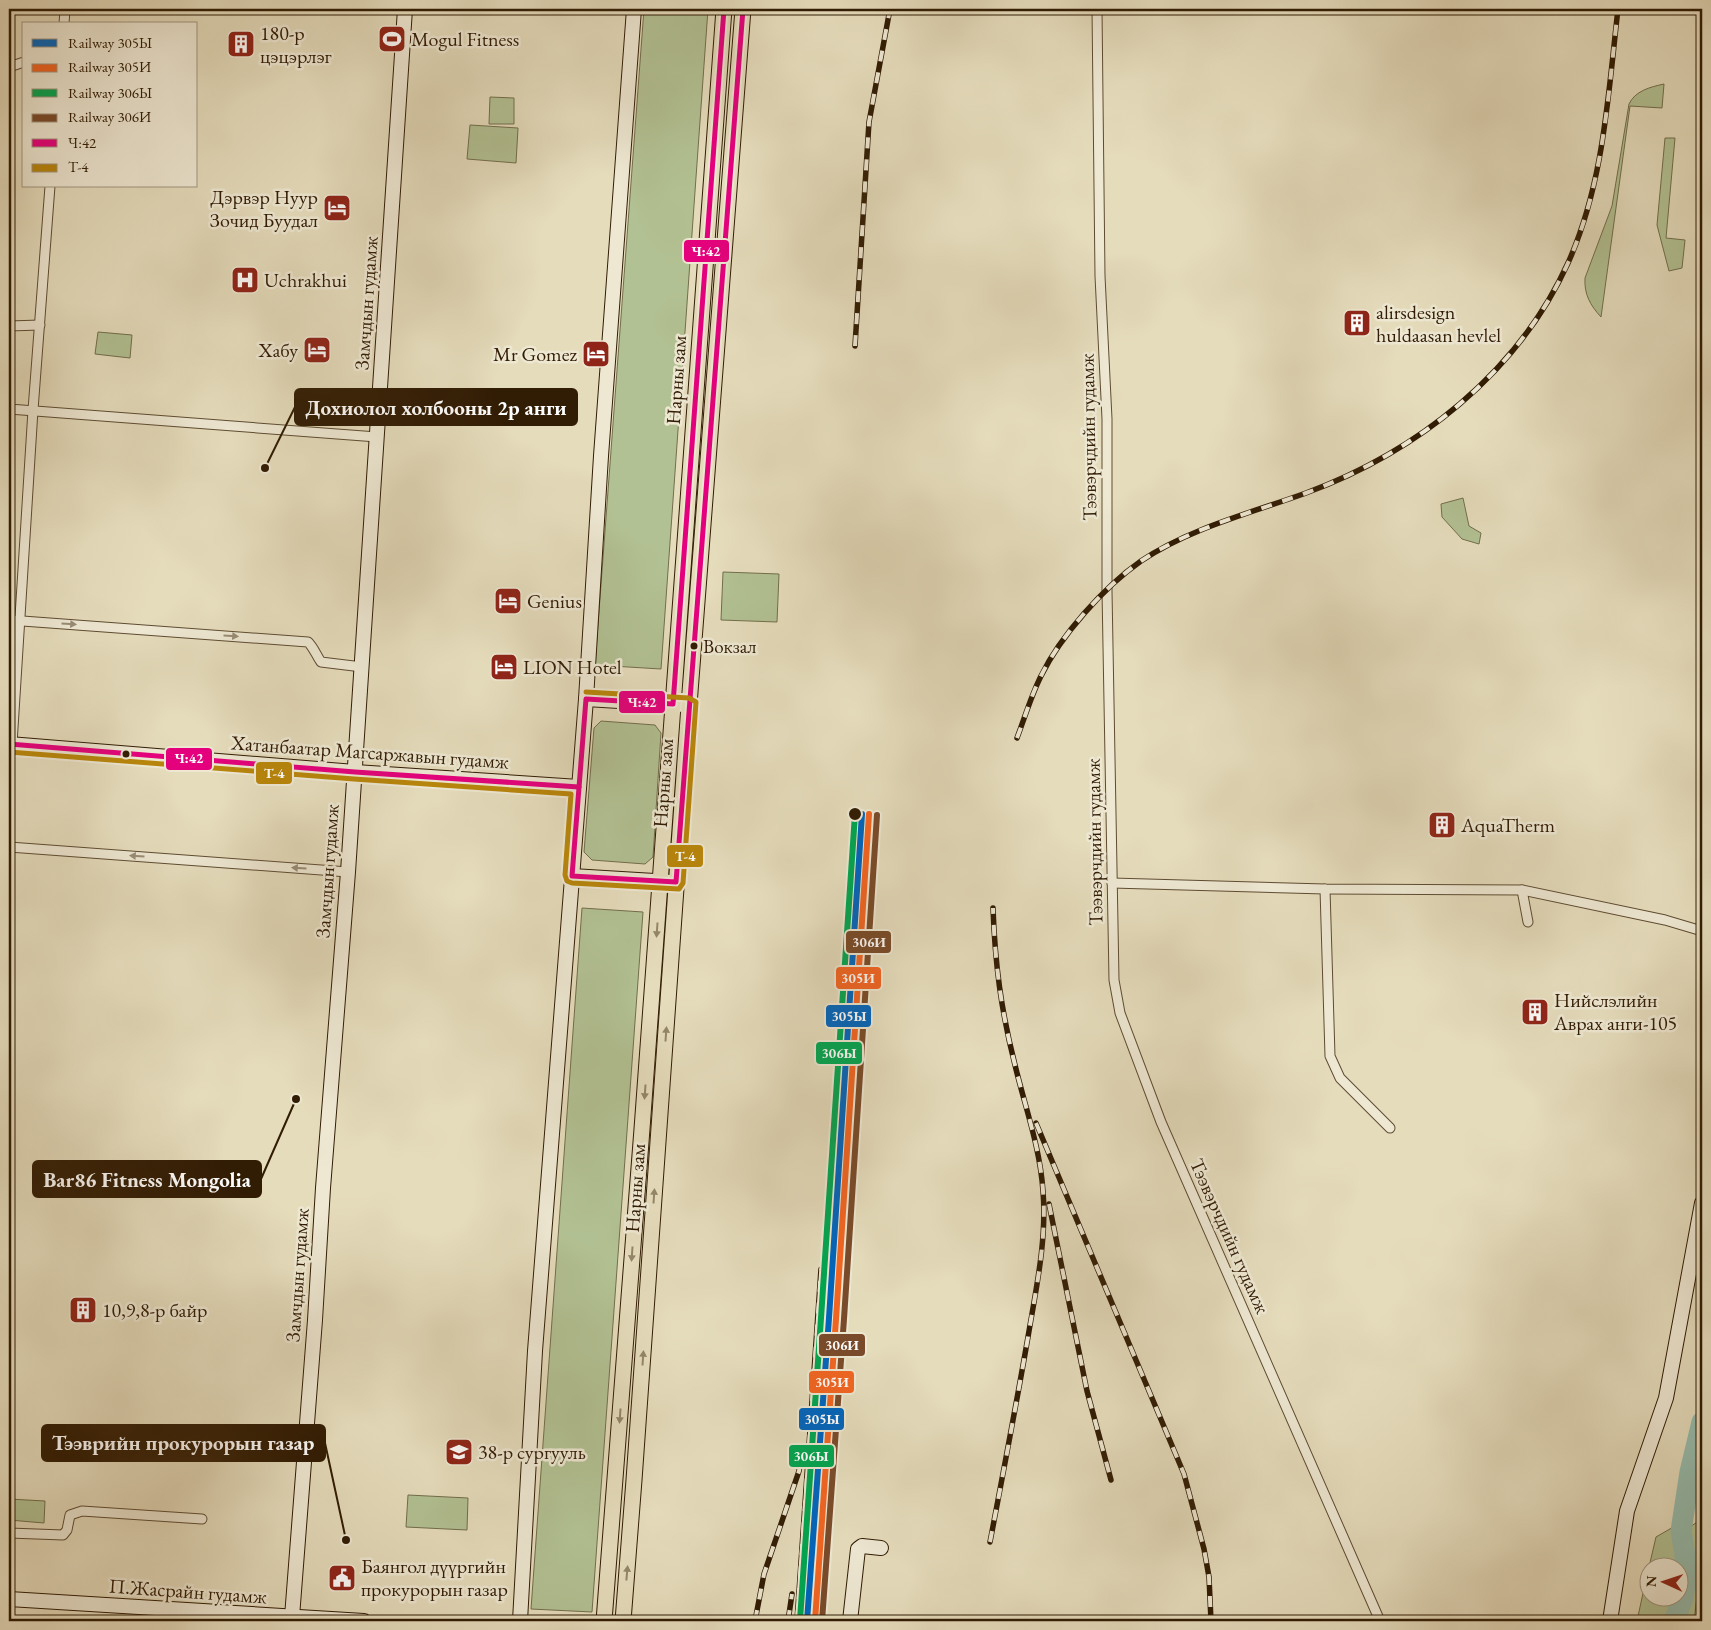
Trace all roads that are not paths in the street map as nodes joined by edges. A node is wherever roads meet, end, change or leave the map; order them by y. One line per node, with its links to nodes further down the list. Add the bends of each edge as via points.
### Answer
1 (65, 9): 7 (street)
2 (405, 9): 15 (street, Замчдын гудамж)
3 (634, 9): 19 (street)
4 (724, 9): 20 (main road, Нарны зам)
5 (744, 9): 21 (main road, Нарны зам)
6 (1097, 9): 30 (street, Тээвэрчдийн гудамж, via 1100,276 1107,419)
7 (64, 22)
8 (22, 63): 9 (street)
9 (9, 67)
10 (50, 188): 11 (street)
11 (40, 324): 12 (street); 14 (street)
12 (9, 326)
13 (9, 409): 14 (street)
14 (33, 410): 15 (street); 17 (street)
15 (377, 437): 18 (street, Замчдын гудамж)
16 (9, 620): 17 (street)
17 (20, 621): 18 (street, one-way to 18, via 308,642 321,662); 22 (street)
18 (362, 668): 23 (street, Замчдын гудамж)
19 (586, 699): 20 (street); 24 (street)
20 (673, 704): 21 (street); 28 (main road, Нарны зам)
21 (689, 705): 29 (main road, Нарны зам)
22 (10, 744): 23 (street, Хатанбаатар Магсаржавын гудамж)
23 (355, 772): 24 (street, Хатанбаатар Магсаржавын гудамж); 26 (street, Замчдын гудамж)
24 (579, 786): 27 (street)
25 (9, 847): 26 (street, one-way to 25)
26 (348, 872): 41 (street, Замчдын гудамж)
27 (572, 876): 28 (street); 43 (street, via 535,1350)
28 (660, 882): 29 (street); 44 (main road, Нарны зам, one-way to 44)
29 (676, 882): 45 (main road, Нарны зам, one-way to 29)
30 (1112, 883): 31 (street); 47 (street, Тээвэрчдийн гудамж, via 1114,980 1120,1013 1161,1122)
31 (1325, 889): 32 (street); 35 (street, via 1330,1056 1340,1078)
32 (1522, 890): 33 (street); 34 (street, via 1665,920)
33 (1528, 922)
34 (1702, 931)
35 (1390, 1128)
36 (1702, 1203): 48 (street, via 1666,1398 1627,1511)
37 (202, 1519): 38 (street, via 82,1511 70,1515 67,1530 62,1535)
38 (9, 1533)
39 (881, 1548): 46 (street, via 862,1546 858,1549)
40 (9, 1599): 41 (street, П.Жасрайн гудамж)
41 (292, 1617): 42 (street, П.Жасрайн гудамж)
42 (364, 1621)
43 (520, 1621)
44 (604, 1621)
45 (623, 1621)
46 (850, 1621)
47 (1380, 1621)
48 (1610, 1621)

